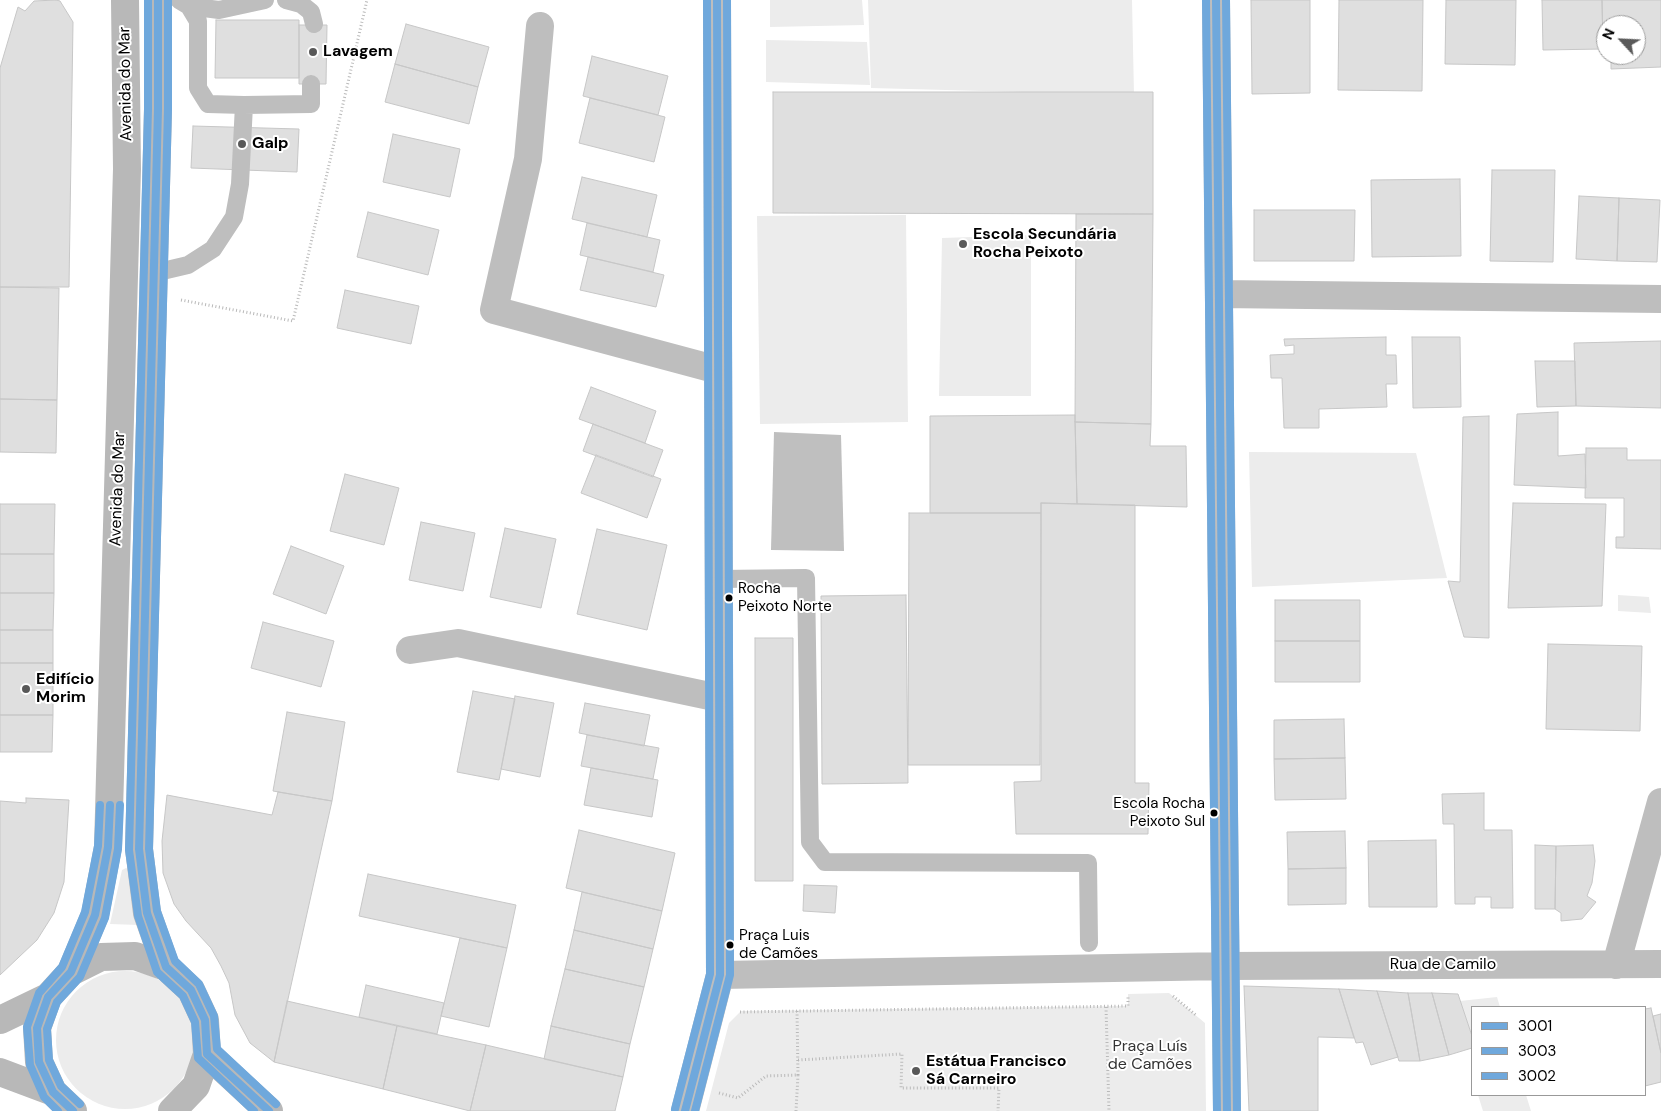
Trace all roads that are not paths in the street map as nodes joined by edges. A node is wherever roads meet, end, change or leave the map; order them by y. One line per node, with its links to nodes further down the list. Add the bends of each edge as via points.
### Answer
1 (125, 0): 25 (main road, Avenida do Mar, via 127,169 108,847 95,915)
2 (158, 0): 12 (main road, Avenida do Mar)
3 (265, 0): 7 (lane, via 219,10)
4 (286, 0): 8 (lane, via 301,4 311,12)
5 (716, 0): 15 (street)
6 (1216, 0): 13 (street)
7 (184, 3): 11 (lane, via 198,22 198,88 208,104)
8 (314, 24)
9 (540, 26): 15 (street, via 528,159 494,310)
10 (311, 84): 11 (lane, via 311,104)
11 (244, 105): 12 (lane, via 240,184 234,217 213,249)
12 (154, 284): 24 (main road, Avenida do Mar, via 139,849 147,913)
13 (1218, 294): 14 (street); 23 (street)
14 (1661, 299)
15 (718, 370): 16 (street)
16 (719, 579): 18 (street); 20 (lane, via 806,578 810,842 825,862 1088,863)
17 (410, 650): 18 (street, via 458,643)
18 (719, 698): 26 (street)
19 (1661, 802): 21 (street)
20 (1089, 943)
21 (1616, 964): 22 (street, Rua de Camilo); 23 (street, Rua de Camilo)
22 (1661, 964)
23 (1226, 966): 26 (street); 37 (street)
24 (166, 967): 25 (main road, via 135,956 102,957); 29 (main road, via 195,997 205,1020)
25 (71, 972): 27 (main road)
26 (720, 975): 36 (street)
27 (48, 997): 28 (main road); 31 (main road, via 37,1028 39,1062)
28 (0, 1020)
29 (207, 1054): 33 (main road, via 196,1086); 35 (main road)
30 (0, 1072): 31 (main road)
31 (54, 1102): 32 (main road)
32 (73, 1111)
33 (173, 1111): 34 (main road)
34 (178, 1111)
35 (269, 1111)
36 (685, 1111)
37 (1227, 1111)

